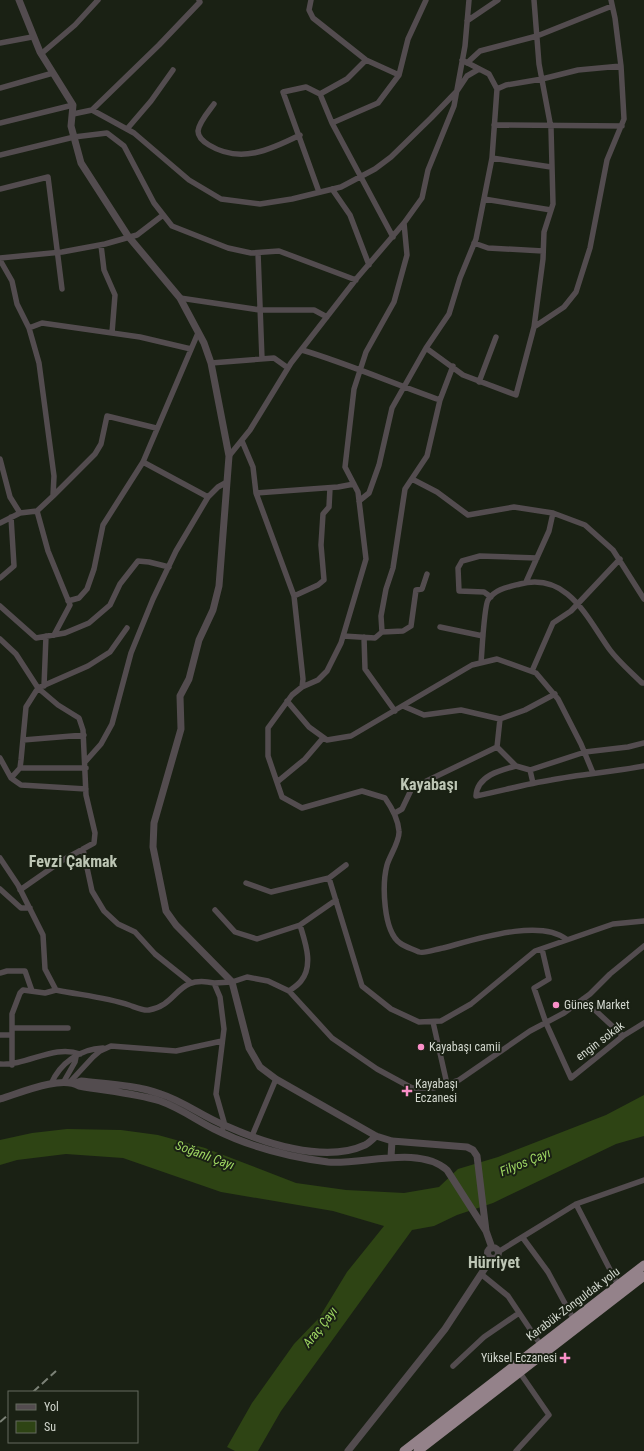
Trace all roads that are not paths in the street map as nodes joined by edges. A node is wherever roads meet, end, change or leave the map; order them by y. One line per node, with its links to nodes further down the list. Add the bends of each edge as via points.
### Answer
1 (19, 0): 12 (street)
2 (98, 0): 14 (street, via 75,25)
3 (199, 0): 29 (street, via 200,2 159,45)
4 (311, 0): 15 (street, via 309,10 313,18)
5 (426, 0): 21 (street, via 408,39)
6 (468, 0): 10 (street)
7 (498, 0): 10 (street)
8 (534, 0): 11 (street)
9 (612, 3): 11 (street); 17 (street)
10 (467, 20): 16 (street)
11 (537, 36): 16 (street, via 480,51); 22 (street)
12 (32, 37): 13 (street); 14 (street)
13 (0, 43)
14 (41, 54): 20 (street)
15 (366, 60): 21 (street); 26 (street, via 347,79)
16 (465, 62): 18 (street); 25 (street)
17 (621, 66): 22 (street, via 578,70); 35 (street, via 625,110)
18 (479, 69): 24 (street, via 489,74); 25 (street, via 467,76)
19 (174, 70): 36 (street)
20 (53, 73): 23 (street); 28 (street)
21 (399, 76): 32 (street, via 378,103)
22 (542, 79): 24 (street); 34 (street)
23 (0, 88)
24 (497, 89): 33 (street)
25 (457, 91): 42 (street, via 391,157); 49 (street, via 454,106 428,170 422,198)
26 (320, 94): 32 (street); 37 (street, via 306,87 283,92)
27 (214, 104): 37 (street, via 198,133 206,144 220,150 235,154 256,153)
28 (73, 105): 30 (street); 31 (street)
29 (92, 110): 30 (street); 36 (street)
30 (73, 114): 38 (street, via 71,126)
31 (0, 123)
32 (332, 123): 42 (street)
33 (494, 125): 34 (street); 40 (street)
34 (550, 125): 35 (street); 41 (street)
35 (622, 126): 64 (street, via 607,160 590,248 576,292 564,307)
36 (127, 129): 45 (street, via 189,180 221,199 260,204)
37 (300, 136): 45 (street)
38 (74, 137): 39 (street); 48 (street, via 107,134 124,146); 50 (street, via 81,163)
39 (0, 155)
40 (492, 158): 41 (street); 46 (street)
41 (551, 167): 47 (street)
42 (360, 177): 44 (street); 51 (street)
43 (0, 189): 55 (street, via 48,177)
44 (332, 189): 45 (street); 58 (street, via 350,215)
45 (319, 192)
46 (484, 199): 47 (street); 52 (street)
47 (551, 210): 54 (street, via 544,232)
48 (163, 215): 50 (street, via 137,235); 56 (street, via 172,226 228,248)
49 (404, 223): 51 (street); 76 (street, via 407,255 394,302 366,352)
50 (128, 236): 53 (street); 61 (street)
51 (393, 237): 58 (street)
52 (474, 243): 54 (street, via 488,248); 69 (street, via 449,314)
53 (101, 245): 55 (street); 66 (street, via 104,270 115,296)
54 (543, 251): 64 (street)
55 (59, 252): 57 (street); 60 (street)
56 (258, 253): 59 (street, via 279,251); 62 (street)
57 (0, 259): 65 (street, via 12,281 17,304)
58 (369, 265): 59 (street)
59 (356, 280): 63 (street)
60 (62, 290)
61 (180, 298): 62 (street); 67 (street)
62 (260, 310): 63 (street, via 314,310); 72 (street)
63 (327, 317): 71 (street)
64 (534, 327): 77 (street, via 516,395)
65 (29, 328): 66 (street, via 42,323); 90 (street, via 40,370 54,476)
66 (112, 333): 70 (street)
67 (198, 333): 70 (street); 73 (street)
68 (496, 337): 77 (street)
69 (426, 348): 74 (street); 78 (street)
70 (190, 349): 80 (street)
71 (302, 350): 75 (street); 76 (street)
72 (262, 359): 73 (street); 75 (street, via 274,358)
73 (211, 363): 82 (street)
74 (453, 366): 77 (street); 79 (street)
75 (288, 368): 81 (street)
76 (360, 370): 78 (street); 87 (street, via 354,389 345,467)
77 (479, 382)
78 (403, 388): 79 (street); 92 (street, via 392,408 370,493)
79 (440, 400): 85 (street, via 427,456)
80 (156, 428): 84 (street); 90 (street, via 107,416 101,444 95,454)
81 (242, 441): 82 (street); 89 (street, via 253,467)
82 (229, 456): 86 (street)
83 (0, 459): 94 (street, via 10,497)
84 (143, 462): 91 (street); 107 (street, via 103,525 94,569 87,588 79,598)
85 (412, 479): 95 (street, via 437,492 468,515 514,507); 112 (street, via 405,489 393,568 381,616)
86 (227, 482): 91 (street); 166 (street, via 219,586 213,610 199,640 189,679 180,696 181,729 156,816 153,847 163,902 170,918)
87 (354, 484): 88 (street); 92 (street)
88 (330, 488): 89 (street); 104 (street, via 329,507 323,514 324,580)
89 (256, 493): 104 (street)
90 (53, 496): 93 (street)
91 (208, 497): 100 (street)
92 (359, 501): 115 (street, via 366,559)
93 (37, 512): 94 (street); 107 (street, via 48,551)
94 (20, 513): 96 (street)
95 (552, 513): 98 (street); 99 (street, via 585,525 614,550)
96 (11, 517): 97 (street); 102 (street, via 14,566)
97 (0, 523)
98 (537, 558): 103 (street); 105 (street, via 480,556 462,561 458,568 459,591 484,592)
99 (620, 559): 106 (street); 108 (street)
100 (169, 566): 113 (street, via 138,562 120,584 110,605 90,623 65,634); 137 (street, via 131,653 112,724)
101 (427, 574): 112 (street, via 422,589 416,590 411,626 403,631)
102 (0, 578)
103 (526, 582): 105 (street, via 506,588); 108 (street, via 534,581 559,589)
104 (294, 596): 123 (street)
105 (491, 597): 116 (street, via 487,601)
106 (644, 599)
107 (68, 601): 113 (street, via 70,605)
108 (578, 603): 120 (street, via 553,623); 121 (street, via 611,652)
109 (0, 606): 114 (street, via 36,638)
110 (440, 627): 116 (street)
111 (127, 628): 122 (street, via 110,652 88,666)
112 (382, 632): 117 (street, via 375,638)
113 (54, 635): 114 (street)
114 (46, 636): 122 (street)
115 (343, 636): 117 (street); 123 (street, via 328,671 318,680)
116 (484, 636): 119 (street)
117 (364, 637): 128 (street, via 365,669)
118 (0, 639): 124 (street, via 16,654)
119 (481, 663): 120 (street, via 497,659); 127 (street, via 472,665)
120 (532, 671): 125 (street)
121 (644, 683)
122 (44, 686): 124 (street)
123 (302, 687): 126 (street)
124 (38, 688): 130 (street, via 79,718); 132 (street, via 26,707)
125 (555, 694): 129 (street, via 525,710); 135 (street)
126 (287, 701): 131 (street, via 309,727); 144 (street, via 268,728 268,756)
127 (403, 706): 128 (street); 129 (street, via 424,715 461,710)
128 (395, 711): 131 (street, via 351,736 327,740)
129 (500, 719): 134 (street)
130 (84, 735): 132 (street); 137 (street)
131 (324, 738): 144 (street, via 305,759)
132 (23, 740): 140 (street)
133 (644, 743): 135 (street)
134 (497, 747): 138 (street); 147 (street, via 412,788 402,809)
135 (585, 752): 141 (street); 142 (street)
136 (0, 758): 143 (street)
137 (86, 765): 140 (street); 146 (street)
138 (516, 766): 141 (street); 145 (street, via 490,775 480,785 476,796)
139 (644, 766): 142 (street)
140 (20, 768): 143 (street)
141 (530, 770): 145 (street)
142 (593, 773): 145 (street)
143 (11, 778): 146 (street, via 21,785)
144 (277, 782): 147 (street, via 282,797 302,808 362,792 385,798)
145 (533, 783)
146 (86, 789): 148 (street, via 95,834 94,843)
147 (395, 813): 161 (street, via 400,832 387,866 385,902 388,928 399,943 422,953 495,935 526,931 547,930 559,933)
148 (83, 849): 154 (street); 165 (street, via 92,890 104,911 118,924 135,932 155,954)
149 (0, 858): 154 (street)
150 (346, 865): 151 (street)
151 (329, 878): 152 (street, via 272,892); 156 (street)
152 (246, 883)
153 (2, 890): 155 (street); 157 (street, via 21,908)
154 (20, 890): 157 (street)
155 (0, 898)
156 (336, 900): 160 (street); 172 (street, via 362,986 392,1009 419,1022)
157 (30, 908): 168 (street, via 43,935 45,969)
158 (215, 910): 160 (street, via 234,932 257,939)
159 (644, 921): 161 (street, via 613,924)
160 (300, 925): 170 (street, via 307,948 307,966 302,980)
161 (566, 939): 163 (street)
162 (644, 946): 171 (street)
163 (542, 949): 172 (street, via 535,951 471,1004 441,1021); 173 (street, via 549,979 534,988)
164 (0, 973): 169 (street, via 25,971)
165 (190, 982): 167 (street, via 202,980); 168 (street, via 162,1007 147,1010 106,998 87,997)
166 (232, 982): 167 (street); 170 (street, via 247,977 268,981); 184 (street, via 253,1058)
167 (214, 983): 179 (street, via 220,997 224,1029)
168 (56, 990): 169 (street, via 45,993)
169 (32, 991): 176 (street, via 20,992 12,1014)
170 (289, 991): 187 (street, via 332,1038 377,1069 412,1088 434,1088)
171 (583, 999): 173 (street); 178 (street)
172 (433, 1022): 187 (street)
173 (546, 1023): 178 (street, engin sokak, via 571,1078); 187 (street, via 530,1031 459,1080)
174 (644, 1023): 178 (street, engin sokak)
175 (68, 1028): 176 (street)
176 (12, 1032): 177 (street); 183 (street)
177 (0, 1035)
178 (623, 1036)
179 (222, 1041): 180 (street, via 176,1050 118,1046); 189 (street, via 216,1094)
180 (106, 1048): 181 (street, via 94,1048); 185 (street, via 93,1057)
181 (78, 1055): 183 (street, via 72,1051 61,1051); 185 (street); 186 (street, via 60,1068)
182 (0, 1064): 183 (street)
183 (12, 1065)
184 (276, 1079): 190 (street); 191 (street)
185 (69, 1083): 186 (street); 189 (street, via 81,1080 152,1091 173,1098)
186 (51, 1084): 188 (street)
187 (447, 1084)
188 (0, 1099)
189 (223, 1129): 190 (street); 195 (street, via 266,1150 329,1162)
190 (252, 1136): 193 (street, via 313,1151 337,1151)
191 (376, 1136): 192 (street); 193 (street)
192 (392, 1141): 194 (street); 198 (street, via 459,1145 473,1150 477,1156)
193 (366, 1145): 195 (street)
194 (391, 1157): 195 (street); 198 (street, via 439,1163)
195 (367, 1159)
196 (644, 1180): 197 (street)
197 (576, 1204): 199 (street); 206 (street)
198 (486, 1231): 200 (street)
199 (523, 1238): 201 (street); 208 (street, via 548,1272)
200 (492, 1248): 201 (street); 202 (street, via 488,1252)
201 (498, 1252): 202 (street, via 496,1258)
202 (491, 1259): 204 (street)
203 (644, 1265): 206 (highway, Karabük-Zonguldak yolu)
204 (481, 1274): 207 (street, via 508,1296); 212 (street, via 445,1329)
205 (644, 1276): 206 (highway, Karabük-Zonguldak yolu)
206 (620, 1289): 208 (highway, Karabük-Zonguldak yolu)
207 (519, 1313): 209 (street); 210 (street, via 484,1337)
208 (576, 1323): 209 (highway, Karabük-Zonguldak yolu)
209 (543, 1348): 211 (highway, Karabük-Zonguldak yolu)
210 (453, 1366)
211 (517, 1368): 213 (highway, Karabük-Zonguldak yolu); 214 (highway, Karabük-Zonguldak yolu); 215 (street, via 549,1415)
212 (348, 1451)
213 (404, 1451)
214 (418, 1451)
215 (516, 1451)

